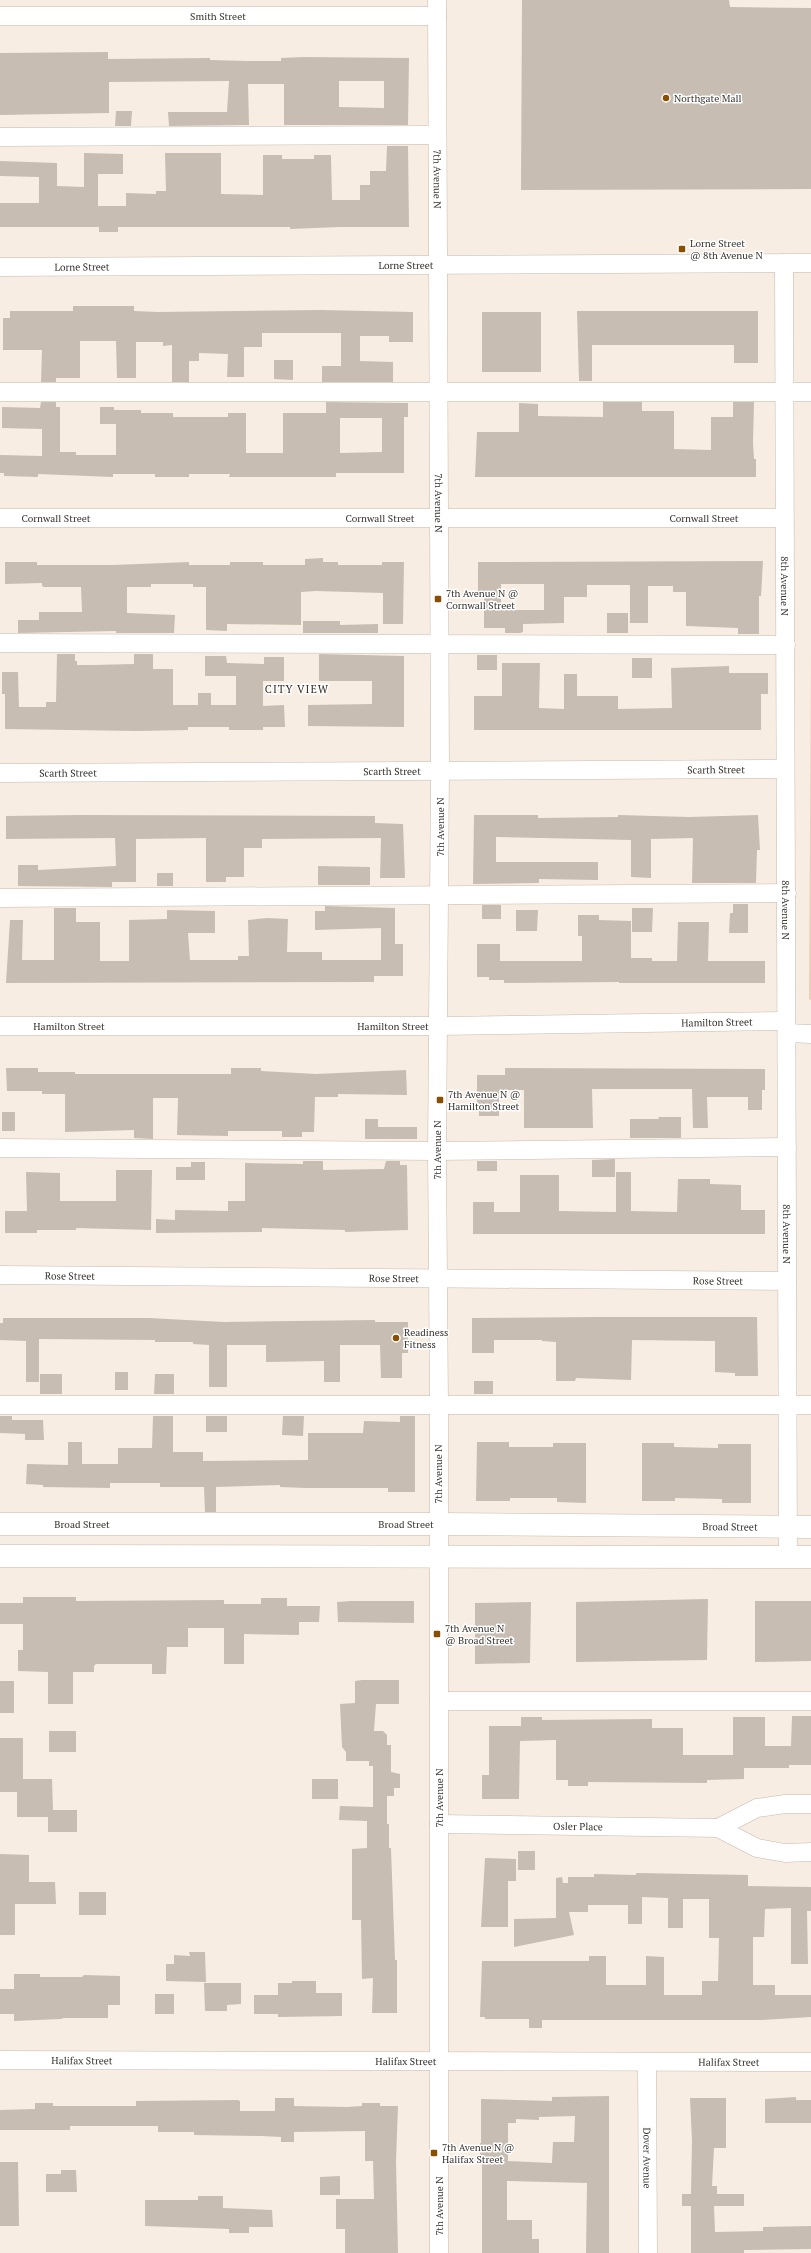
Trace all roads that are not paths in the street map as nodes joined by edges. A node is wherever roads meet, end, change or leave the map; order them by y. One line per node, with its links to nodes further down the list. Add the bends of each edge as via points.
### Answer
1 (110, 8): 2 (street, Smith Street); 3 (street, Smith Street)
2 (437, 8): 4 (street, 7th Avenue N)
3 (0, 16)
4 (437, 136): 5 (street); 8 (street, 7th Avenue N)
5 (0, 137)
6 (784, 263): 7 (street, Lorne Street); 8 (street, Lorne Street); 11 (street, 8th Avenue N)
7 (811, 263)
8 (437, 266): 9 (street, Lorne Street); 10 (street, 7th Avenue N)
9 (0, 267)
10 (437, 391): 11 (street); 12 (street); 15 (street, 7th Avenue N)
11 (784, 391): 13 (street); 16 (street, 8th Avenue N)
12 (0, 392)
13 (811, 392)
14 (0, 518): 15 (street, Cornwall Street)
15 (437, 518): 16 (street, Cornwall Street); 18 (street, 7th Avenue N)
16 (784, 518): 19 (street, 8th Avenue N)
17 (0, 643): 18 (street)
18 (438, 645): 19 (street); 21 (street, 7th Avenue N)
19 (786, 645): 20 (street, 8th Avenue N)
20 (785, 769): 21 (street, Scarth Street); 23 (street, 8th Avenue N)
21 (440, 772): 22 (street, Scarth Street); 24 (street, 7th Avenue N)
22 (0, 773)
23 (787, 893): 24 (street); 28 (street, 8th Avenue N)
24 (440, 896): 25 (street); 27 (street, 7th Avenue N)
25 (0, 898)
26 (0, 1026): 27 (street, Hamilton Street)
27 (438, 1026): 28 (street, Hamilton Street); 32 (street, 7th Avenue N)
28 (787, 1027): 29 (street, Hamilton Street); 30 (street, 8th Avenue N)
29 (811, 1034)
30 (787, 1147): 32 (street); 35 (street, 8th Avenue N)
31 (0, 1148): 32 (street)
32 (437, 1151): 34 (street, 7th Avenue N)
33 (0, 1275): 34 (street, Rose Street)
34 (437, 1279): 35 (street, Rose Street); 36 (street, 7th Avenue N)
35 (787, 1281): 38 (street, 8th Avenue N)
36 (439, 1404): 37 (street); 38 (street); 41 (street, 7th Avenue N)
37 (0, 1405)
38 (786, 1405): 39 (street); 42 (street, 8th Avenue N)
39 (811, 1405)
40 (0, 1524): 41 (main road, Broad Street)
41 (438, 1524): 42 (main road, Broad Street); 45 (street, 7th Avenue N)
42 (788, 1527): 43 (main road, Broad Street); 46 (street, 8th Avenue N)
43 (811, 1527)
44 (0, 1556): 45 (main road)
45 (439, 1557): 46 (main road); 48 (street, 7th Avenue N)
46 (788, 1557): 47 (main road)
47 (811, 1557)
48 (439, 1701): 49 (street); 51 (street, 7th Avenue N)
49 (811, 1701)
50 (811, 1804): 52 (street, Osler Place, via 757,1808)
51 (439, 1824): 52 (street, Osler Place); 56 (street, 7th Avenue N)
52 (718, 1828): 53 (street, Osler Place, via 757,1848 784,1853)
53 (811, 1852)
54 (0, 2060): 56 (street, Halifax Street)
55 (811, 2062): 57 (street, Halifax Street)
56 (439, 2063): 57 (street, Halifax Street); 58 (street, 7th Avenue N)
57 (647, 2063): 59 (street, Dover Avenue)
58 (439, 2253)
59 (648, 2253)

